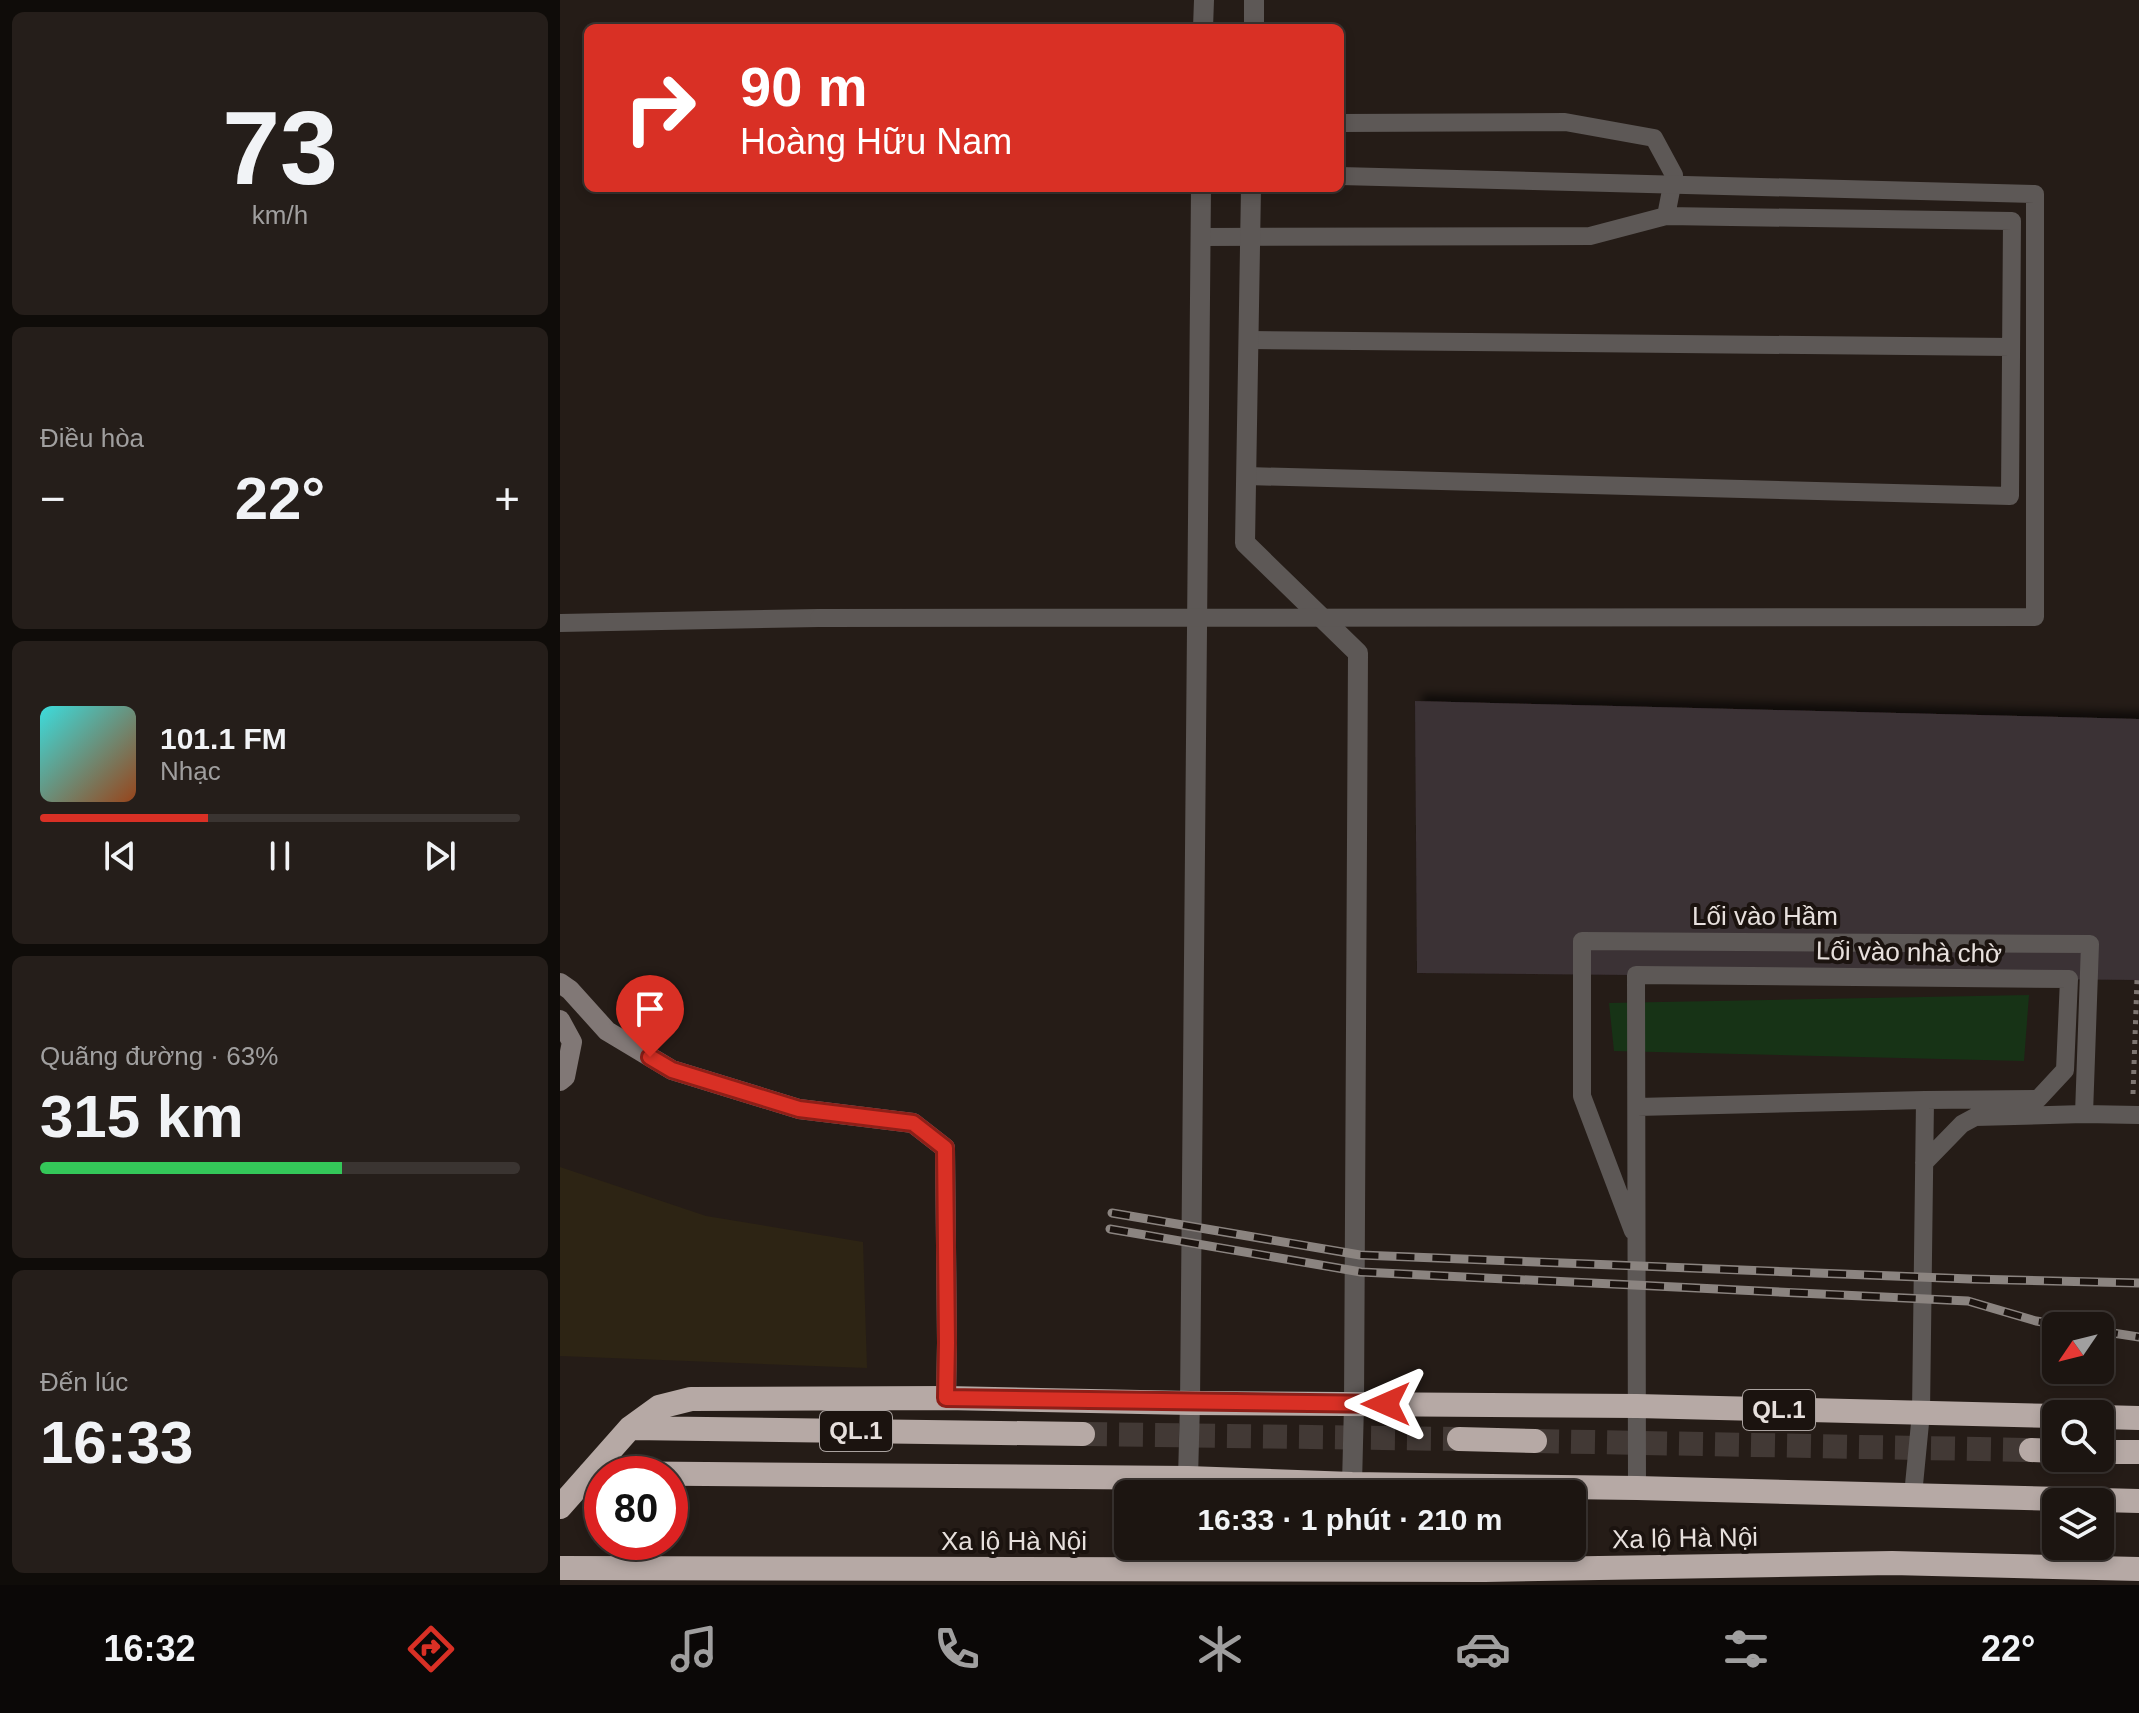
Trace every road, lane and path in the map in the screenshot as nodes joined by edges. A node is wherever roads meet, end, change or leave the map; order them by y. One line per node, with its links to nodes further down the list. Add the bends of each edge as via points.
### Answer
1 (1204, 0): 3 (street)
2 (1254, 0): 4 (street)
3 (1203, 24)
4 (1254, 24)
5 (1344, 123): 9 (lane, via 1565,122 1654,138 1674,175)
6 (1344, 176): 15 (lane, bridge, via 2035,194 2035,617)
7 (1201, 192): 10 (street)
8 (1251, 192): 11 (street)
9 (1666, 216): 11 (lane, via 1590,236); 13 (lane, via 2012,221)
10 (1201, 237): 11 (lane); 29 (street)
11 (1250, 237): 12 (street)
12 (1249, 340): 13 (lane); 14 (street)
13 (2011, 347): 14 (lane, via 2010,496)
14 (1247, 476): 30 (street, via 1245,543 1358,653)
15 (560, 623)
16 (2137, 980): 24 (path)
17 (560, 983): 28 (main road, via 607,1031 672,1070 799,1109 913,1123 945,1148)
18 (560, 1020): 19 (main road, via 572,1042)
19 (560, 1081)
20 (1925, 1100): 21 (lane, Lối vào nhà chờ); 22 (lane, Lối vào nhà chờ); 26 (lane)
21 (1950, 1100): 22 (lane, Lối vào nhà chờ, via 2038,1099 2065,1070 2069,979 1636,975); 25 (lane)
22 (1637, 1107): 27 (lane)
23 (2084, 1114): 24 (lane); 25 (lane); 27 (lane, Lối vào Hầm, via 2090,944 1582,941 1582,1096)
24 (2136, 1115)
25 (1975, 1117): 26 (lane)
26 (1924, 1163): 32 (lane)
27 (1637, 1242): 31 (lane)
28 (946, 1398): 29 (highway, QL.1); 36 (highway, QL.1, via 691,1399 659,1407)
29 (1190, 1403): 30 (highway, QL.1); 46 (street)
30 (1354, 1404): 31 (highway, QL.1); 49 (street)
31 (1637, 1406): 32 (highway, QL.1); 51 (lane)
32 (1921, 1413): 33 (highway, QL.1); 52 (lane)
33 (2042, 1416)
34 (2114, 1417): 35 (highway)
35 (2139, 1418)
36 (630, 1428): 37 (highway, QL.1); 44 (highway, QL.1)
37 (1083, 1434)
38 (1459, 1439): 39 (highway)
39 (1535, 1441)
40 (2031, 1450): 41 (highway)
41 (2042, 1450)
42 (2114, 1452): 43 (highway)
43 (2139, 1452)
44 (605, 1456)
45 (688, 1474): 46 (highway, Xa lộ Hà Nội / QL.1)
46 (1188, 1478): 48 (highway, Xa lộ Hà Nội / QL.1)
47 (584, 1480): 54 (highway, QL.1)
48 (1243, 1480)
49 (1352, 1480)
50 (1586, 1487): 51 (highway, Xa lộ Hà Nội / QL.1)
51 (1637, 1488): 52 (highway, Xa lộ Hà Nội / QL.1)
52 (1913, 1495): 53 (highway, Xa lộ Hà Nội / QL.1)
53 (2139, 1501)
54 (560, 1507)
55 (560, 1568): 56 (highway, Xa lộ Hà Nội, via 1485,1570 1892,1563)
56 (2139, 1569)

